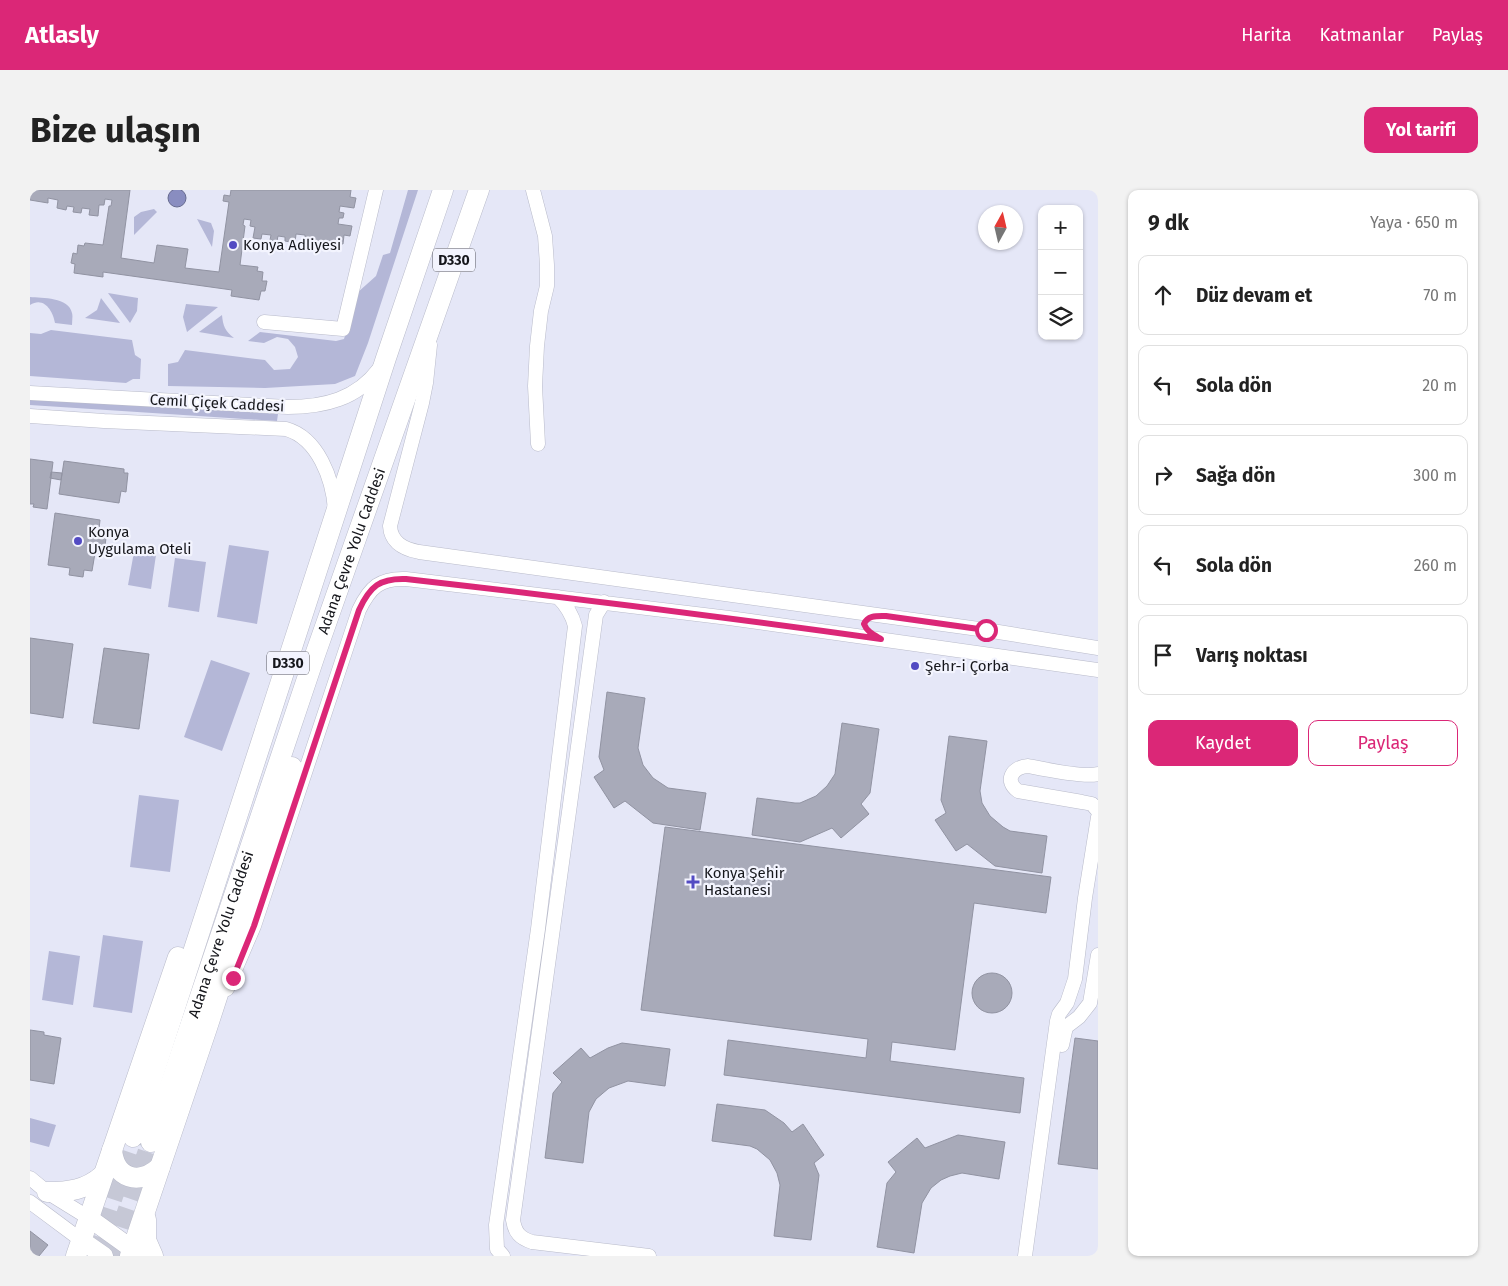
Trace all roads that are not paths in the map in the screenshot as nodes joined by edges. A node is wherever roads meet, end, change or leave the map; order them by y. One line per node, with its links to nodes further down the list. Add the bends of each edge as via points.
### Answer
1 (376, 190): 5 (street, via 343,329)
2 (443, 190): 7 (highway, Adana Çevre Yolu Caddesi / D330)
3 (479, 190): 6 (highway, Adana Çevre Yolu Caddesi / D330)
4 (533, 190): 12 (street, via 546,236 547,265 547,286 537,346)
5 (264, 322)
6 (431, 326): 16 (street, via 426,383 390,526 392,538 401,546 419,552); 20 (highway, Adana Çevre Yolu Caddesi / D330)
7 (386, 358): 9 (street, Cemil Çiçek Caddesi, via 370,379 347,396 312,406); 13 (highway, Adana Çevre Yolu Caddesi / D330)
8 (30, 393): 9 (street, Cemil Çiçek Caddesi)
9 (288, 407): 11 (street, via 294,417)
10 (30, 416): 11 (street, Cemil Çiçek Caddesi)
11 (286, 429): 13 (street, Cemil Çiçek Caddesi, via 304,438 326,468)
12 (538, 444)
13 (336, 517): 22 (highway, Adana Çevre Yolu Caddesi / D330)
14 (558, 597): 15 (street); 28 (street, via 406,579 384,581 368,593 359,610 254,926 233,978); 40 (street, via 566,605 575,626 538,929 496,1225 498,1250)
15 (604, 602): 18 (street); 41 (street, via 596,615 513,1220 518,1236 532,1242)
16 (886, 616): 17 (street); 18 (street, via 871,616 864,624 868,632)
17 (986, 630): 19 (street); 21 (street, via 1011,640 1010,653)
18 (881, 639): 21 (street)
19 (1098, 648)
20 (315, 655): 22 (highway, Adana Çevre Yolu Caddesi / D330, via 142,1139); 28 (highway, via 309,714)
21 (994, 655): 23 (street)
22 (287, 668): 29 (highway, via 248,754)
23 (1098, 670)
24 (1098, 774): 25 (street, via 1028,766 1015,769 1011,781 1018,791 1092,804)
25 (1098, 811)
26 (1098, 816): 42 (street, via 1075,979 1057,1021)
27 (1098, 955): 43 (street, via 1090,1003 1064,1031)
28 (207, 1028): 30 (highway)
29 (112, 1150): 30 (highway, via 119,1170 129,1177 143,1177); 31 (highway)
30 (160, 1166): 34 (highway)
31 (103, 1175): 33 (highway, via 77,1190); 35 (highway)
32 (30, 1178): 33 (street)
33 (38, 1200): 35 (street); 36 (street)
34 (147, 1206): 37 (highway); 39 (highway, via 146,1234)
35 (89, 1218): 36 (highway); 37 (main road)
36 (79, 1248): 38 (main road)
37 (135, 1254)
38 (104, 1256)
39 (152, 1256)
40 (503, 1256)
41 (648, 1256)
42 (1025, 1256)
43 (1034, 1256)

